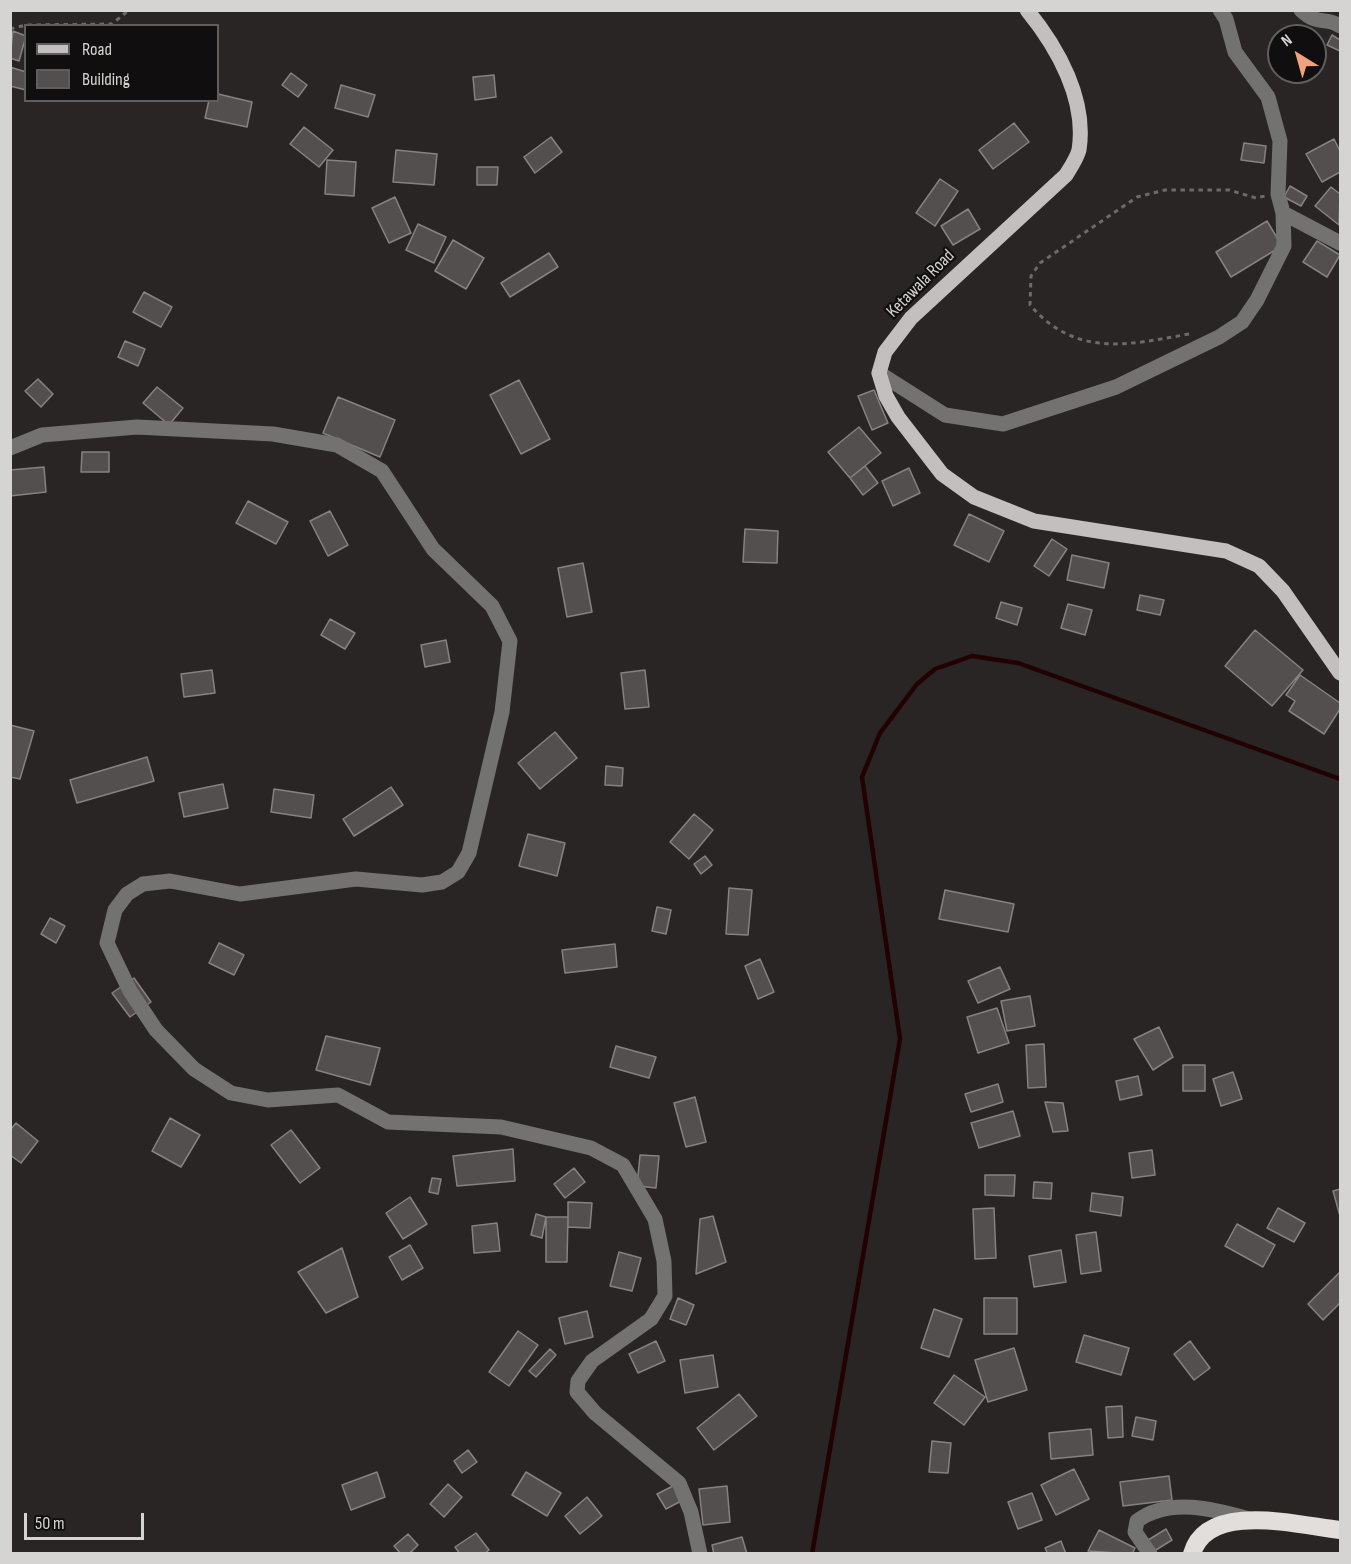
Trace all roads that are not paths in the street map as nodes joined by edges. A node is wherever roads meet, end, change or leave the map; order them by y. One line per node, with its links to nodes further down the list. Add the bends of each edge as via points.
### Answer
1 (1028, 10): 7 (main road, Ketawala Road, via 1046,33 1071,84 1081,123 1079,153 1066,175 911,318 885,352)
2 (1220, 10): 5 (street, via 1235,52 1268,97 1280,141 1278,194)
3 (1301, 10): 4 (street, via 1312,21)
4 (1341, 26)
5 (1283, 213): 6 (street); 7 (street, via 1284,246 1242,322 1116,387 1003,424 945,415)
6 (1341, 243)
7 (879, 373): 9 (main road, via 898,417 942,474 974,497 1034,521 1245,557 1278,585)
8 (10, 448): 12 (street, via 42,435 137,428 273,435 337,445 382,471 433,549 492,606 510,641 502,712 469,853 458,872 442,882 422,885 356,879 240,894 170,881 143,884 127,894 115,910 108,943 130,991 156,1030 194,1069 231,1093 268,1100 338,1095 388,1122 501,1127 591,1148 624,1165 655,1219 664,1261 665,1296 651,1319 592,1361 578,1381 577,1392 595,1413 679,1483 691,1512)
9 (1341, 673)
10 (1249, 1519): 11 (highway); 13 (street, via 1203,1506 1148,1512 1137,1521 1135,1532); 14 (highway, via 1211,1528 1197,1541)
11 (1341, 1530)
12 (700, 1554)
13 (1150, 1554)
14 (1192, 1554)

